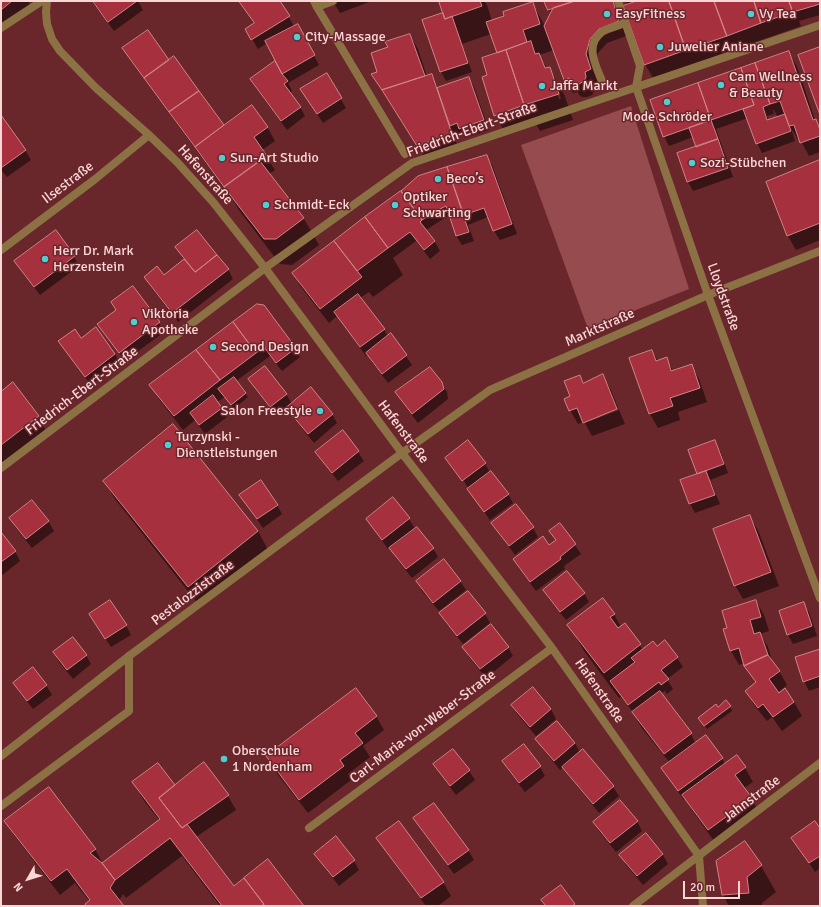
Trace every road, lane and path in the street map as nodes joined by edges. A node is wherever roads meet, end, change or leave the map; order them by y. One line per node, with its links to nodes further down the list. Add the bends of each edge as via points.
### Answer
1 (42, 1): 8 (street)
2 (47, 1): 11 (street, Hafenstraße, via 47,24 52,39 60,51 96,88)
3 (333, 1): 5 (street)
4 (618, 1): 6 (street, Lloydstraße)
5 (315, 4): 12 (street)
6 (625, 23): 9 (street, via 602,32 594,40 592,52); 10 (street, Lloydstraße, via 640,66)
7 (820, 25): 10 (street, Friedrich-Ebert-Straße)
8 (1, 28)
9 (602, 81)
10 (636, 87): 15 (street, Friedrich-Ebert-Straße, via 412,163); 16 (street, Lloydstraße)
11 (150, 135): 13 (street, Ilsestraße); 15 (street, Hafenstraße, via 213,202)
12 (405, 154)
13 (1, 250)
14 (820, 250): 16 (street, Marktstraße)
15 (265, 268): 17 (street, Hafenstraße); 18 (street, Friedrich-Ebert-Straße)
16 (708, 295): 17 (street, Marktstraße, via 490,390); 19 (street, Lloydstraße)
17 (402, 453): 20 (street, Hafenstraße); 21 (street, Pestalozzistraße)
18 (1, 468)
19 (820, 598)
20 (552, 648): 25 (street, Carl-Maria-von-Weber-Straße); 26 (street, Hafenstraße)
21 (129, 656): 22 (street, Pestalozzistraße); 24 (street, via 129,711)
22 (1, 756)
23 (820, 763): 26 (street, Jahnstraße)
24 (1, 806)
25 (309, 828)
26 (699, 856): 27 (street, Jahnstraße); 28 (street)
27 (633, 906)
28 (703, 906)

